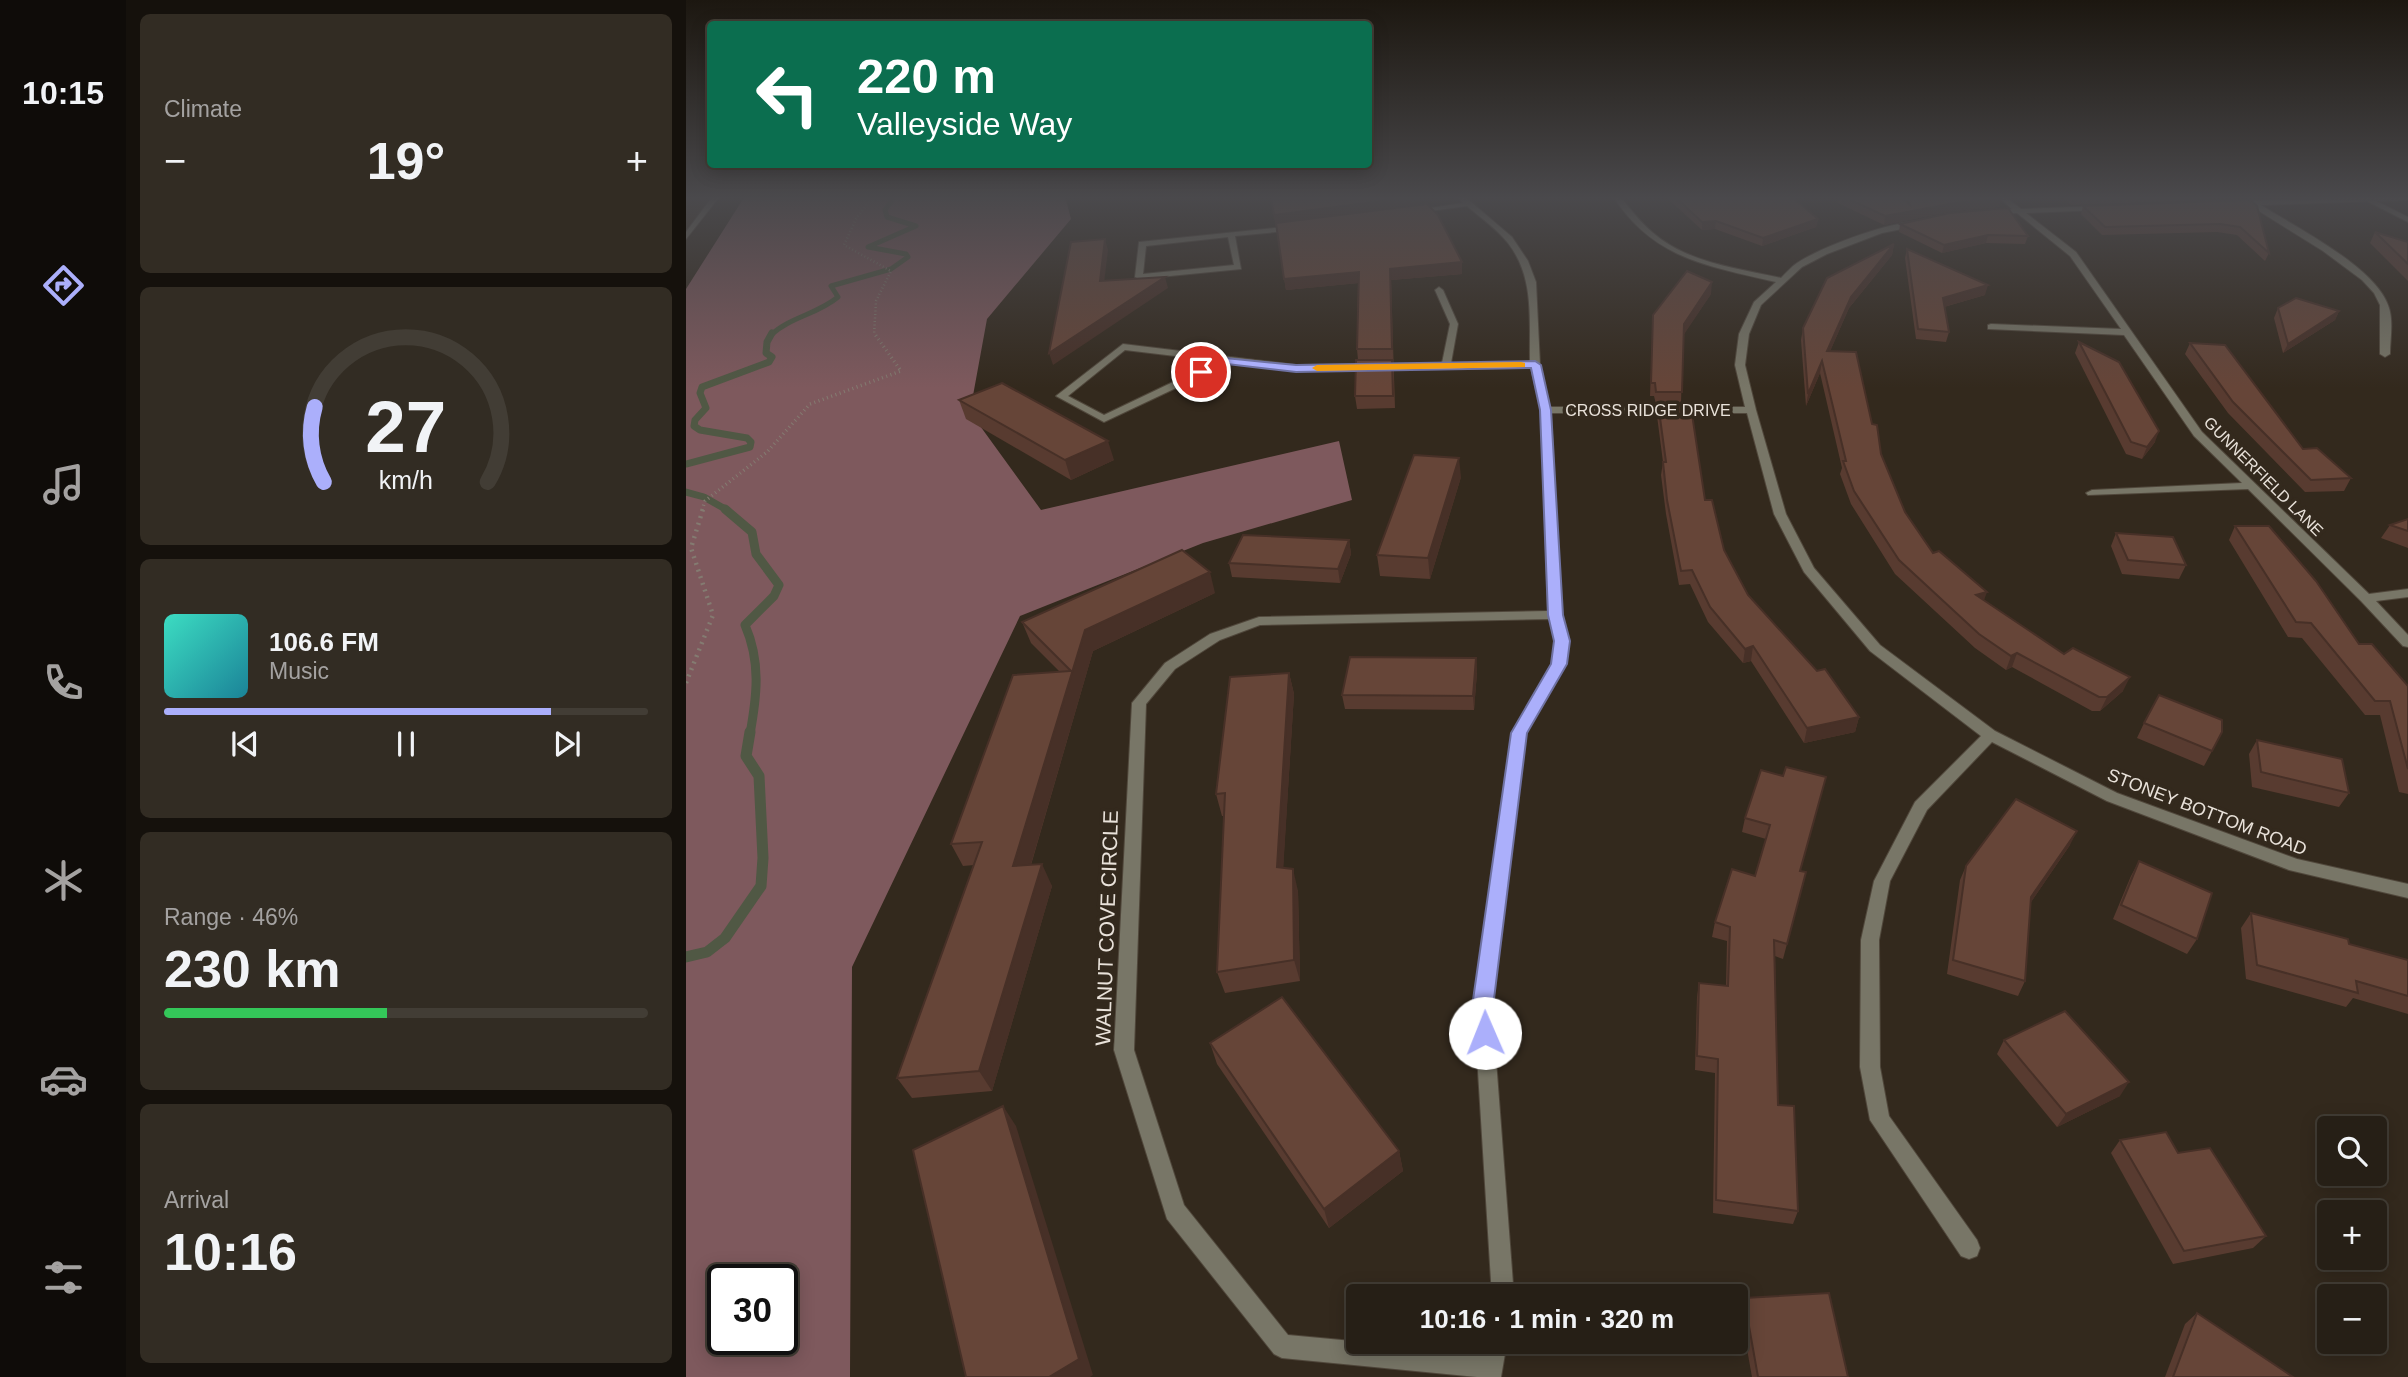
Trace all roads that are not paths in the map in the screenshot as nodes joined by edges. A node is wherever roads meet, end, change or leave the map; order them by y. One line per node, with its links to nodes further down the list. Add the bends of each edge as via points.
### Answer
1 (1141, 260): 2 (street, via 1139,277 1238,267)
2 (1236, 260)
3 (1523, 260): 15 (street, CROSS RIDGE DRIVE, via 1532,282)
4 (1700, 260): 8 (street)
5 (1807, 260): 8 (street, STONEY BOTTOM ROAD)
6 (2077, 260): 11 (street, GUNNERFIELD LANE)
7 (2340, 260): 12 (street, via 2379,292 2384,305)
8 (1780, 280): 17 (street, STONEY BOTTOM ROAD, via 1757,304 1744,334 1740,365)
9 (1439, 290): 14 (street, via 1454,324)
10 (1991, 327): 11 (street)
11 (2128, 332): 18 (street, GUNNERFIELD LANE, via 2198,434)
12 (2385, 354)
13 (1225, 361): 13 (street, via 1123,347 1061,396 1104,419); 14 (street, via 1296,368)
14 (1446, 365): 15 (street)
15 (1535, 365): 16 (street, CROSS RIDGE DRIVE)
16 (1546, 410): 17 (street, CROSS RIDGE DRIVE); 22 (street, CROSS RIDGE DRIVE)
17 (1751, 410): 24 (street, STONEY BOTTOM ROAD, via 1780,514 1808,569 1875,648)
18 (2248, 485): 19 (street); 21 (street, GUNNERFIELD LANE)
19 (2092, 493)
20 (2408, 593): 21 (street)
21 (2366, 598): 23 (street, GUNNERFIELD LANE)
22 (1555, 615): 27 (street, CROSS RIDGE DRIVE, via 1562,641 1559,664 1519,733 1483,1007); 28 (street, WALNUT COVE CIRCLE, via 1259,621 1216,637 1170,666 1139,703 1124,1050 1175,1211 1282,1346)
23 (2408, 643)
24 (1990, 735): 25 (street, STONEY BOTTOM ROAD, via 2112,797 2295,865); 26 (street, via 1921,806 1882,881 1870,940 1870,1067 1880,1120)
25 (2408, 891)
26 (1969, 1248)
27 (1502, 1284)
28 (1489, 1371)

